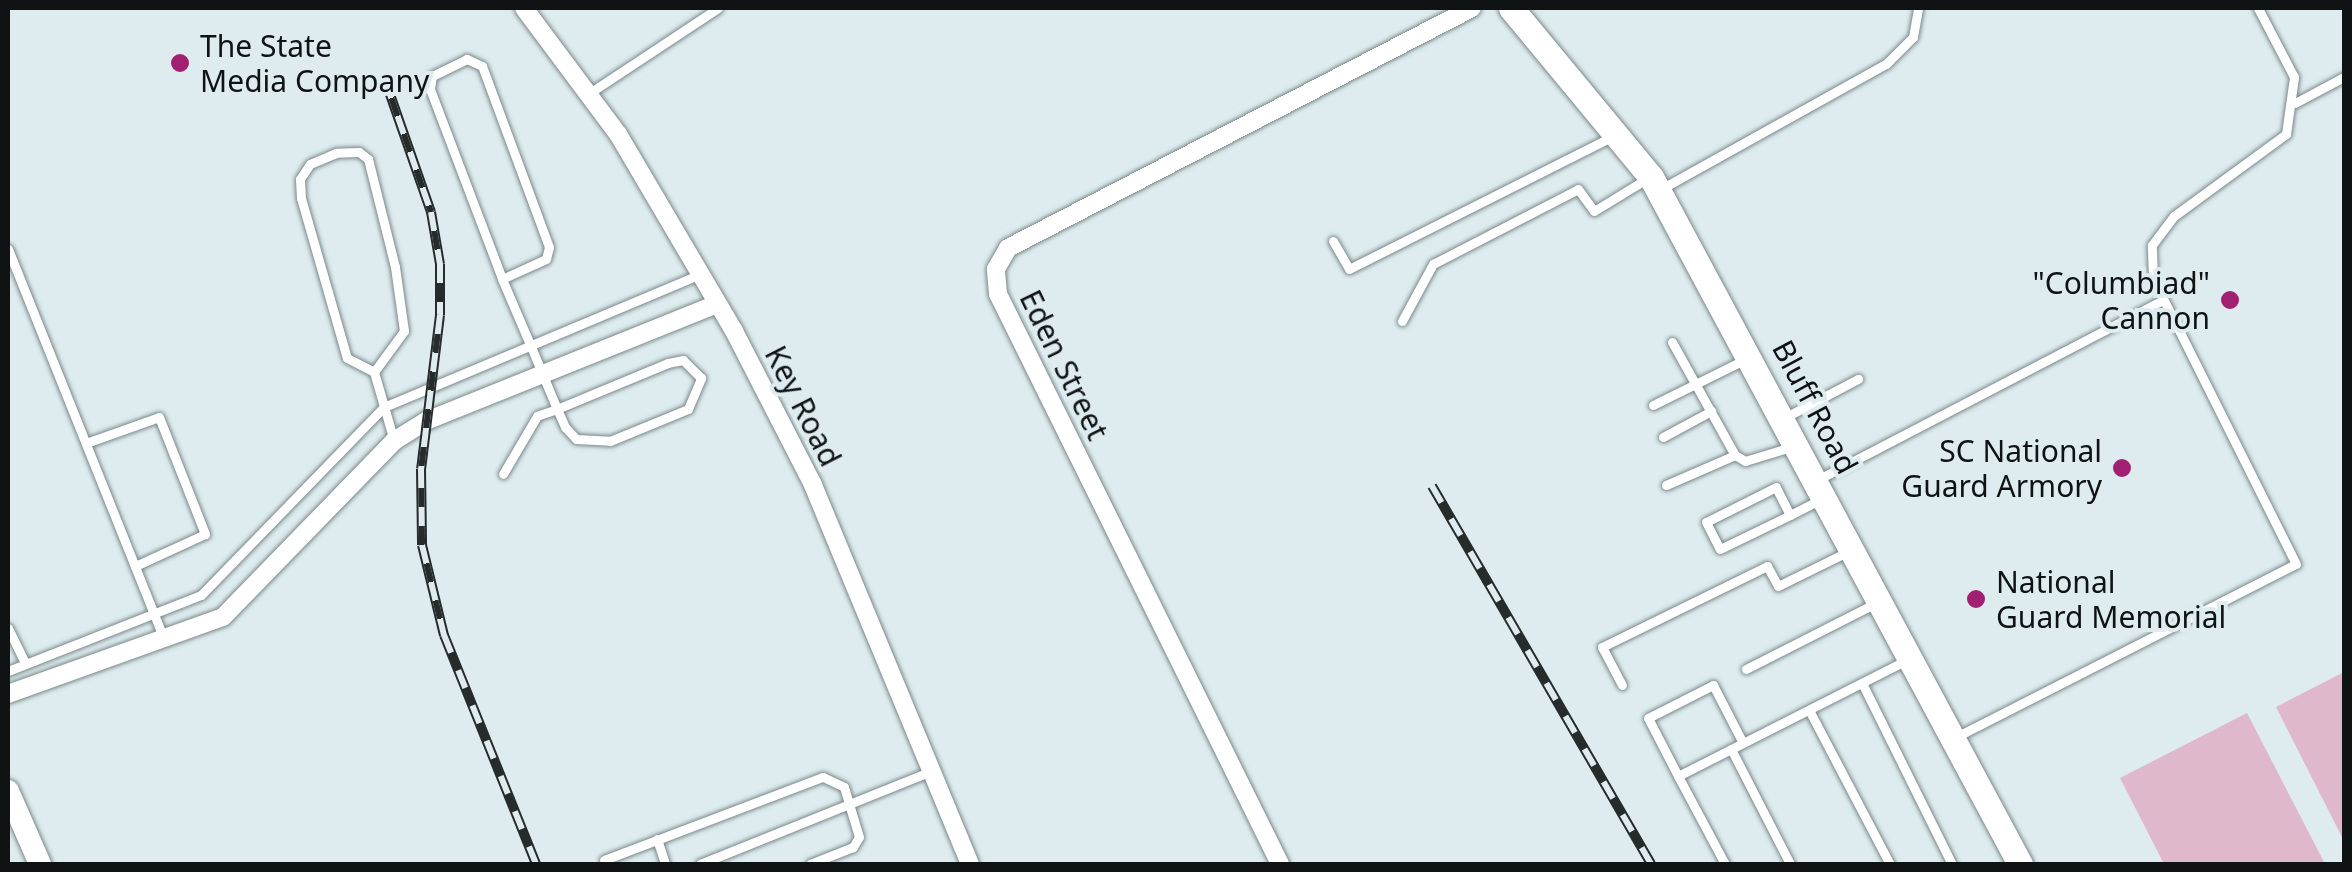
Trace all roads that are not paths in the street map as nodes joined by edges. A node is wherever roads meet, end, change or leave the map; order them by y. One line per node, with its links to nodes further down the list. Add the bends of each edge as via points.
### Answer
1 (524, 8): 8 (street, Key Road)
2 (718, 8): 8 (lane)
3 (1472, 8): 69 (street, Eden Street, via 1008,248 996,269 998,294)
4 (1511, 8): 10 (main road, Bluff Road)
5 (1918, 8): 11 (lane, via 1913,37 1886,64)
6 (2258, 8): 9 (lane, via 2294,77)
7 (2344, 77): 9 (lane)
8 (588, 94): 15 (street, Key Road)
9 (2296, 103): 17 (lane, via 2286,134 2174,216 2152,245 2152,279)
10 (1617, 134): 11 (main road, Bluff Road); 12 (lane, via 1349,269)
11 (1655, 184): 19 (lane, via 1594,212 1578,189 1434,264); 22 (main road, Bluff Road)
12 (1334, 241)
13 (8, 249): 14 (lane)
14 (12, 272): 34 (lane)
15 (700, 274): 18 (street, Key Road); 21 (lane)
16 (502, 280): 16 (lane, via 430,89 432,76 467,59 482,66 549,246 546,259); 21 (lane)
17 (2164, 300): 39 (lane); 55 (lane, via 2296,564)
18 (717, 304): 24 (street); 58 (street, Key Road, via 813,485)
19 (1402, 320)
20 (1672, 342): 26 (lane)
21 (532, 349): 24 (lane); 28 (lane)
22 (1751, 356): 26 (lane); 31 (main road, Bluff Road)
23 (374, 372): 23 (lane, via 346,358 301,198 300,179 310,164 336,153 359,152 368,159 395,267 404,331); 28 (lane)
24 (543, 375): 29 (lane); 33 (street, via 426,421)
25 (1858, 378): 31 (lane)
26 (1696, 384): 27 (lane); 30 (lane)
27 (1652, 404)
28 (384, 407): 33 (lane); 44 (lane, via 201,595)
29 (557, 409): 29 (lane, via 576,439 610,441 688,410 702,378 683,360 668,363); 37 (lane, via 525,427)
30 (1711, 412): 32 (lane); 36 (lane)
31 (1784, 418): 35 (main road, Bluff Road)
32 (1663, 437)
33 (394, 441): 46 (street, via 249,596)
34 (86, 444): 42 (lane); 42 (lane, via 159,416 205,534)
35 (1798, 445): 36 (lane, via 1745,461); 39 (main road, Bluff Road)
36 (1735, 455): 38 (lane)
37 (503, 474)
38 (1666, 484)
39 (1821, 488): 40 (lane); 41 (main road, Bluff Road)
40 (1790, 515): 40 (lane, via 1720,549 1706,522 1776,487)
41 (1854, 549): 43 (main road, Bluff Road); 52 (lane, via 1778,586 1767,566 1602,647)
42 (135, 566): 44 (lane)
43 (1881, 600): 47 (main road, Bluff Road); 49 (lane)
44 (152, 608): 46 (lane); 48 (lane)
45 (8, 628): 48 (lane)
46 (166, 641): 53 (street)
47 (1912, 658): 51 (lane); 55 (main road, Bluff Road)
48 (25, 663): 50 (lane)
49 (1746, 670)
50 (8, 671)
51 (1862, 683): 54 (lane); 73 (lane)
52 (1622, 686)
53 (8, 694)
54 (1809, 710): 56 (lane); 72 (lane)
55 (1955, 738): 74 (main road, Bluff Road)
56 (1744, 743): 57 (lane); 59 (lane, via 1713,684 1648,718)
57 (1730, 749): 59 (lane); 71 (lane)
58 (931, 770): 60 (lane); 68 (street, Key Road)
59 (1678, 776): 70 (lane)
60 (851, 803): 62 (lane, via 837,781 807,778); 66 (lane); 67 (lane, via 859,826 853,847)
61 (11, 807): 64 (street)
62 (657, 839): 63 (lane); 65 (lane)
63 (604, 860)
64 (40, 864)
65 (665, 864)
66 (700, 864)
67 (810, 864)
68 (970, 864)
69 (1280, 864)
70 (1725, 864)
71 (1790, 864)
72 (1890, 864)
73 (1952, 864)
74 (2020, 864)

